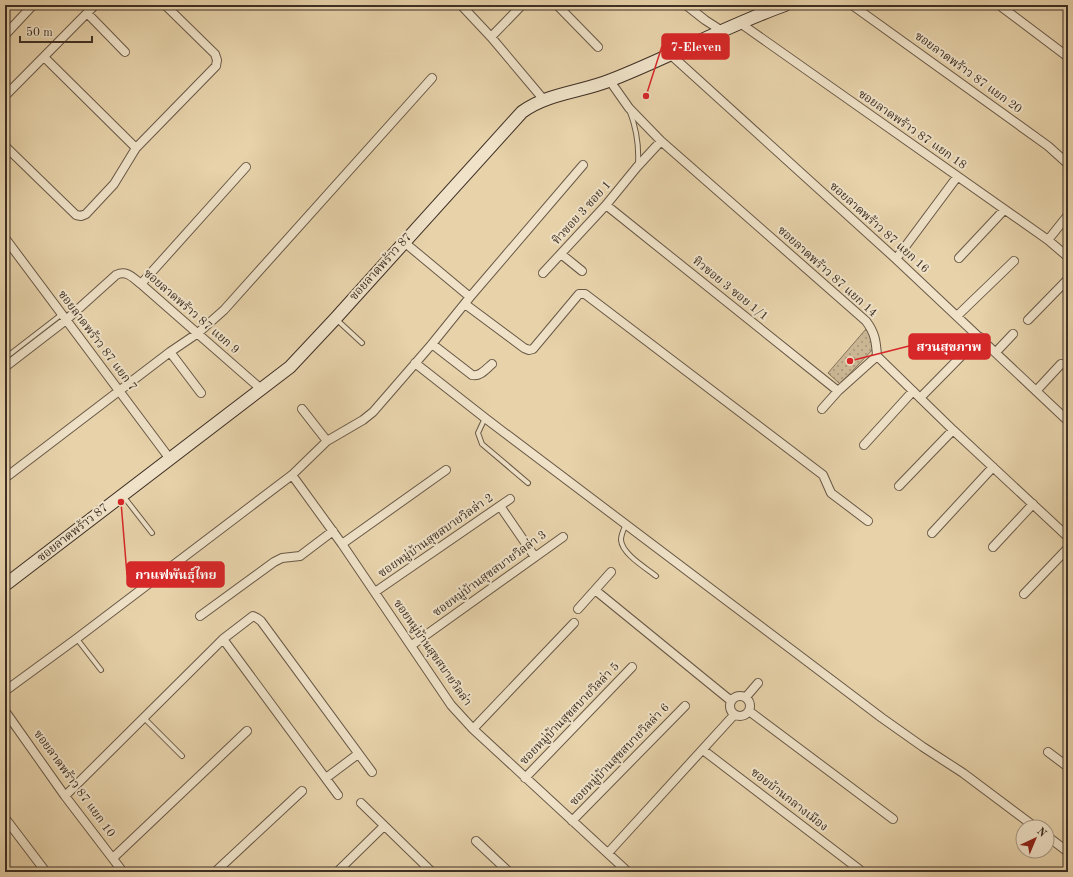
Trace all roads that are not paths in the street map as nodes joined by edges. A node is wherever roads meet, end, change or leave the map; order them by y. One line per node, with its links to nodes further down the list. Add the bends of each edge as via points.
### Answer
1 (33, 5): 14 (street)
2 (96, 5): 11 (street)
3 (165, 5): 28 (street, via 215,54 216,66)
4 (461, 5): 15 (street)
5 (522, 5): 15 (street)
6 (557, 5): 16 (street)
7 (686, 5): 13 (street)
8 (785, 5): 12 (street, ซอยลาดพร้าว 87)
9 (852, 5): 29 (street, ซอยลาดพร้าว 87 แยก 20, via 1024,128)
10 (999, 5): 19 (street)
11 (87, 14): 17 (street); 20 (street)
12 (740, 23): 13 (street, ซอยลาดพร้าว 87); 33 (street, ซอยลาดพร้าว 87 แยก 18)
13 (722, 31): 18 (street, ซอยลาดพร้าว 87)
14 (5, 35)
15 (491, 37): 24 (street)
16 (598, 47)
17 (125, 52)
18 (671, 55): 22 (street, ซอยลาดพร้าว 87); 43 (street, ซอยลาดพร้าว 87 แยก 16)
19 (1068, 56)
20 (44, 57): 23 (street); 28 (street)
21 (432, 78): 55 (street, via 224,310)
22 (610, 81): 24 (street, ซอยลาดพร้าว 87); 25 (street, ซอยลาดพร้าว 87 แยก 14)
23 (5, 96)
24 (544, 100): 39 (street, ซอยลาดพร้าว 87, via 530,106 512,122)
25 (629, 108): 26 (street, ซอยลาดพร้าว 87 แยก 14); 32 (lane, via 637,137)
26 (662, 141): 32 (street, ทิวซอย 3 ซอย 1); 62 (street, ซอยลาดพร้าว 87 แยก 14, via 866,320 876,339)
27 (5, 146): 28 (street, via 76,215 82,216 114,184)
28 (136, 148)
29 (1068, 164)
30 (583, 165): 49 (street)
31 (246, 167): 48 (street)
32 (637, 167): 34 (street, ทิวซอย 3 ซอย 1)
33 (957, 177): 35 (street, ซอยลาดพร้าว 87 แยก 18); 43 (street)
34 (606, 205): 40 (street, ทิวซอย 3 ซอย 1); 70 (street, ทิวซอย 3 ซอย 1/1)
35 (1004, 210): 38 (street, ซอยลาดพร้าว 87 แยก 18); 42 (street)
36 (1068, 215): 38 (street)
37 (5, 238): 52 (street, ซอยลาดพร้าว 87 แยก 7)
38 (1048, 240): 41 (street, ซอยลาดพร้าว 87 แยก 18)
39 (404, 242): 49 (street); 53 (street, ซอยลาดพร้าว 87)
40 (561, 254): 45 (street); 46 (street, ทิวซอย 3 ซอย 1)
41 (1068, 257)
42 (959, 258)
43 (896, 259): 51 (street, ซอยลาดพร้าว 87 แยก 16)
44 (1014, 261): 51 (street)
45 (582, 270)
46 (543, 274)
47 (1068, 279): 54 (street)
48 (141, 284): 52 (street, ซอยลาดพร้าว 87 แยก 9, via 122,272); 55 (street, ซอยลาดพร้าว 87 แยก 9)
49 (470, 297): 50 (street)
50 (465, 304): 59 (street); 93 (street, via 529,350 534,349 579,294 585,294 823,475 831,493)
51 (958, 316): 57 (street, ซอยลาดพร้าว 87 แยก 16)
52 (64, 317): 63 (lane); 67 (street); 69 (street, ซอยลาดพร้าว 87 แยก 7)
53 (335, 319): 58 (lane); 68 (street, ซอยลาดพร้าว 87, via 290,367)
54 (1028, 320)
55 (198, 333): 60 (street); 68 (street, ซอยลาดพร้าว 87 แยก 9)
56 (1013, 334): 61 (street)
57 (980, 337): 61 (street, ซอยลาดพร้าว 87 แยก 16); 74 (street)
58 (362, 343)
59 (432, 344): 64 (street); 65 (street, via 472,375 480,374)
60 (170, 352): 69 (street); 73 (street)
61 (996, 352): 72 (street, ซอยลาดพร้าว 87 แยก 16)
62 (877, 356): 70 (street); 71 (street)
63 (5, 358)
64 (415, 363): 77 (street); 80 (street, via 363,420)
65 (492, 364)
66 (1061, 364): 72 (street)
67 (5, 367)
68 (261, 389): 82 (street, ซอยลาดพร้าว 87)
69 (120, 391): 82 (street, ซอยลาดพร้าว 87 แยก 7); 86 (street)
70 (838, 391): 75 (street)
71 (913, 391): 74 (street); 81 (street)
72 (1036, 391): 78 (street, ซอยลาดพร้าว 87 แยก 16)
73 (201, 393)
74 (920, 398): 79 (street)
75 (822, 408)
76 (302, 409): 80 (street)
77 (485, 418): 87 (lane, via 478,433 482,444); 94 (street)
78 (1068, 421)
79 (953, 430): 83 (street); 88 (street)
80 (327, 441): 85 (street)
81 (864, 445)
82 (170, 459): 89 (street, ซอยลาดพร้าว 87)
83 (992, 467): 91 (street); 97 (street)
84 (446, 470): 100 (street)
85 (292, 475): 95 (street, ซอยหมู่บ้านสุขสบายวิลล่า); 113 (street)
86 (5, 478)
87 (528, 483)
88 (899, 486)
89 (122, 495): 96 (lane); 106 (street, ซอยลาดพร้าว 87)
90 (510, 499): 92 (street, ซอยหมู่บ้านสุขสบายวิลล่า 2)
91 (1033, 504): 99 (street); 101 (street)
92 (500, 506): 103 (street); 108 (street, ซอยหมู่บ้านสุขสบายวิลล่า 2)
93 (868, 521)
94 (626, 524): 105 (lane, via 621,539 623,547); 143 (street, via 923,748 963,773)
95 (333, 531): 100 (street, ซอยหมู่บ้านสุขสบายวิลล่า); 111 (street, via 300,556 282,558 274,562)
96 (152, 533)
97 (932, 533)
98 (563, 537): 103 (street, ซอยหมู่บ้านสุขสบายวิลล่า 3)
99 (1068, 537)
100 (342, 544): 108 (street, ซอยหมู่บ้านสุขสบายวิลล่า)
101 (993, 547)
102 (1068, 548): 109 (street)
103 (535, 557): 115 (street, ซอยหมู่บ้านสุขสบายวิลล่า 3)
104 (611, 572): 107 (street)
105 (656, 576)
106 (5, 585)
107 (595, 590): 110 (street); 121 (street)
108 (375, 592): 115 (street, ซอยหมู่บ้านสุขสบายวิลล่า)
109 (1024, 594)
110 (578, 609)
111 (200, 616)
112 (574, 623): 127 (street)
113 (76, 639): 117 (lane); 119 (street)
114 (223, 639): 126 (street); 131 (street, via 249,618 257,618); 135 (street)
115 (412, 645): 127 (street, ซอยหมู่บ้านสุขสบายวิลล่า, via 451,705)
116 (632, 666): 136 (street, ซอยหมู่บ้านสุขสบายวิลล่า 5)
117 (101, 670)
118 (758, 683): 120 (street)
119 (5, 691)
120 (746, 697): 121 (street, via 737,695); 124 (street, via 750,703)
121 (730, 700): 125 (street, via 729,709)
122 (684, 706): 144 (street, ซอยหมู่บ้านสุขสบายวิลล่า 6)
123 (5, 711): 139 (street, ซอยลาดพร้าว 87 แยก 10)
124 (749, 711): 125 (street, via 743,716); 142 (street)
125 (734, 715): 129 (street)
126 (144, 718): 132 (lane); 139 (street)
127 (473, 729): 136 (street, ซอยหมู่บ้านสุขสบายวิลล่า)
128 (247, 731): 150 (street)
129 (702, 750): 149 (street); 151 (street, ซอยบ้านกลางเมือง)
130 (1048, 752): 133 (street)
131 (358, 754): 134 (street); 135 (street)
132 (182, 756)
133 (1068, 767)
134 (372, 772)
135 (326, 778): 138 (street)
136 (525, 778): 144 (street, ซอยหมู่บ้านสุขสบายวิลล่า)
137 (302, 791): 154 (street)
138 (338, 795)
139 (65, 796): 150 (street, ซอยลาดพร้าว 87 แยก 10)
140 (361, 803): 145 (street)
141 (5, 818): 152 (street)
142 (893, 819)
143 (1024, 819)
144 (572, 821): 149 (street, ซอยหมู่บ้านสุขสบายวิลล่า)
145 (384, 826): 155 (street); 156 (street)
146 (476, 841): 157 (street)
147 (1055, 842): 148 (street)
148 (1068, 852)
149 (608, 853): 158 (street, ซอยหมู่บ้านสุขสบายวิลล่า)
150 (113, 858): 153 (street, ซอยลาดพร้าว 87 แยก 10)
151 (860, 870)
152 (46, 872)
153 (123, 872)
154 (215, 872)
155 (337, 872)
156 (432, 872)
157 (509, 872)
158 (628, 872)

